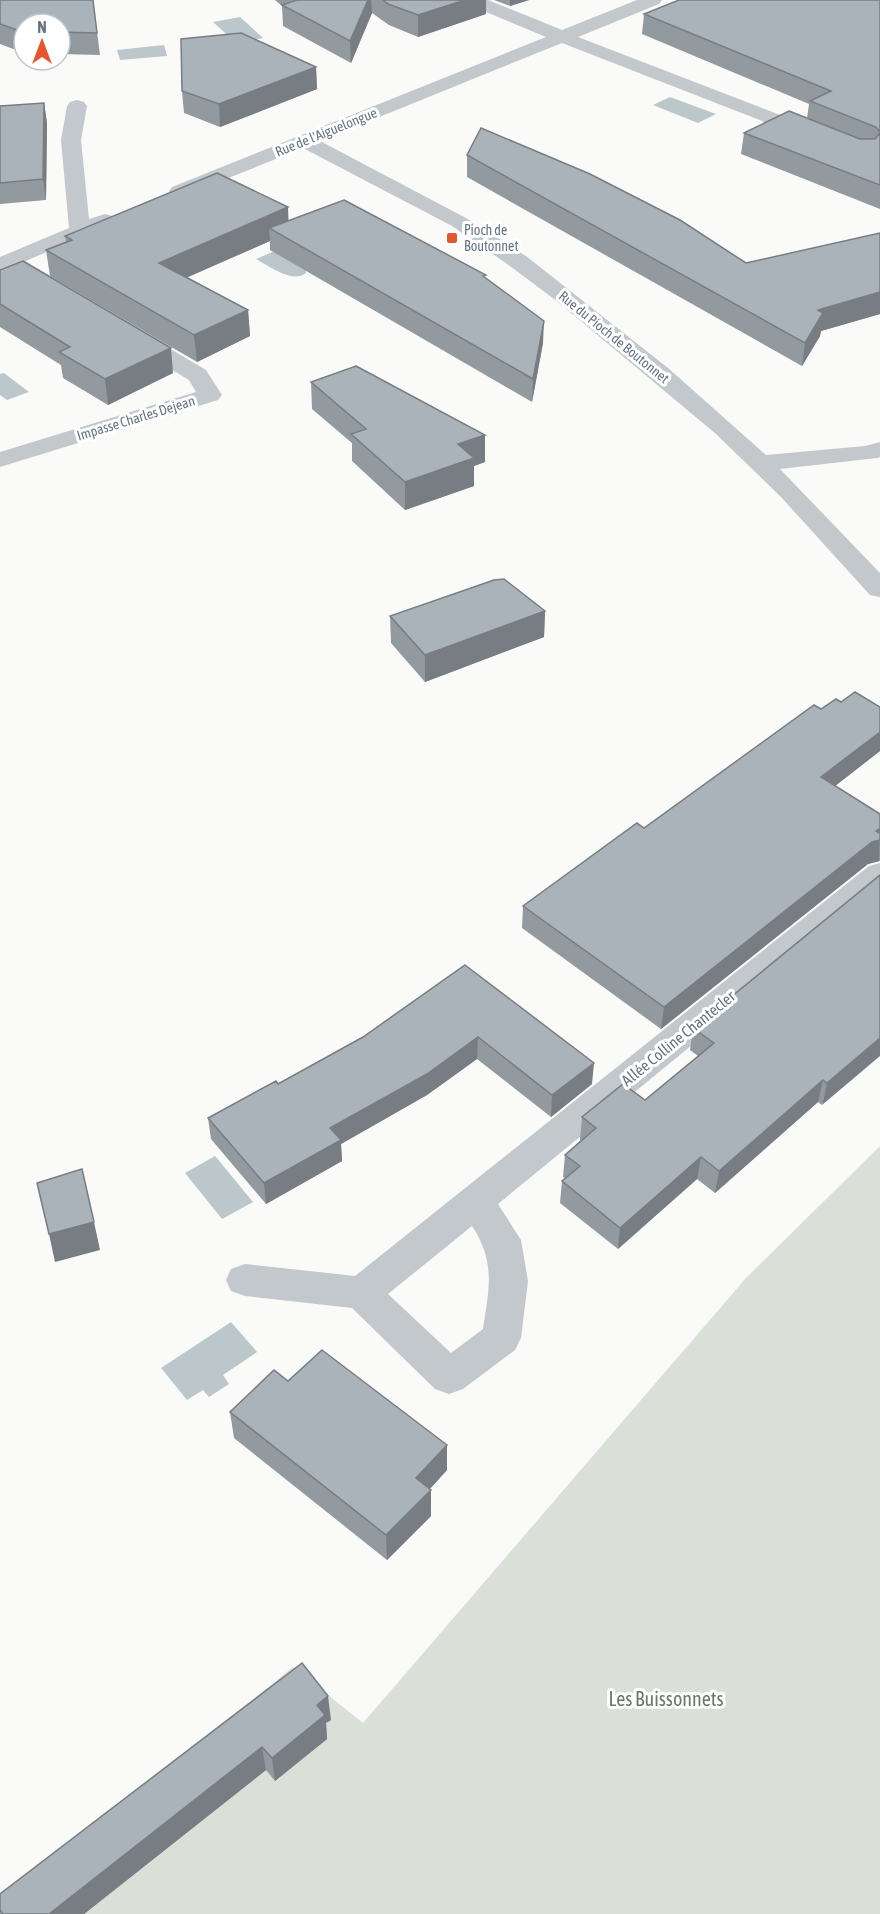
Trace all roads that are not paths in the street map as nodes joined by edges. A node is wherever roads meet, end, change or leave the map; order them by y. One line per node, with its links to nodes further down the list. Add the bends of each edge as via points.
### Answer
1 (473, 0): 3 (street)
2 (653, 0): 3 (street, Rue de l'Aiguelongue)
3 (562, 37): 5 (street, Rue de l'Aiguelongue); 6 (street)
4 (77, 106): 9 (street, via 71,140)
5 (305, 141): 7 (street, Rue de l'Aiguelongue); 15 (street, Rue du Pioch de Boutonnet, via 459,222 519,261 660,373)
6 (831, 141)
7 (166, 196)
8 (123, 213): 9 (street)
9 (80, 230): 10 (street)
10 (3, 263): 11 (street)
11 (33, 278)
12 (116, 327): 14 (street, Impasse Charles Dejean, via 198,375 210,395)
13 (880, 449): 15 (street)
14 (0, 460)
15 (760, 463): 16 (street, Rue du Pioch de Boutonnet)
16 (880, 589)
17 (880, 874): 18 (street, Allée Colline Chantecler)
18 (476, 1202): 20 (street, Allée Colline Chantecler); 20 (street, via 502,1240 509,1281 501,1338 449,1377)
19 (245, 1280): 20 (street)
20 (362, 1293)

